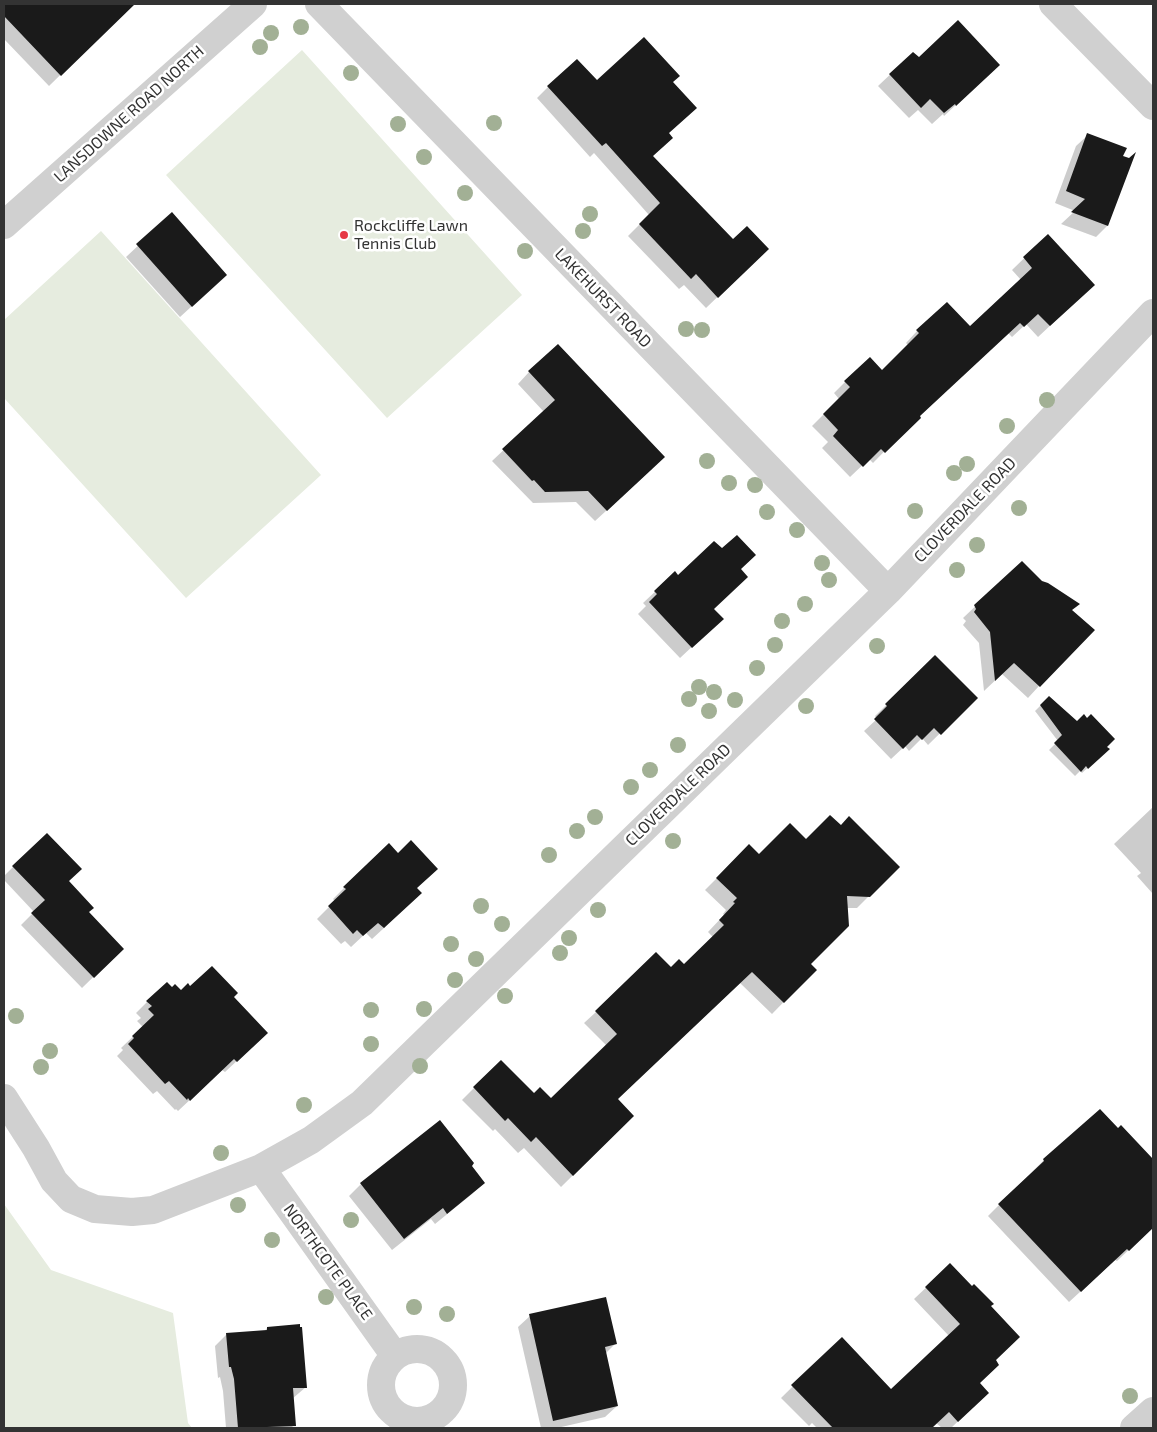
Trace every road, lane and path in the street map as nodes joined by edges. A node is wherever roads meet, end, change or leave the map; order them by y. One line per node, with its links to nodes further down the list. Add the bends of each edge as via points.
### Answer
1 (253, 4): 5 (street, LANSDOWNE ROAD NORTH)
2 (318, 4): 7 (street, LAKEHURST ROAD)
3 (1054, 4): 4 (street)
4 (1153, 106)
5 (4, 225)
6 (1153, 313): 7 (street, CLOVERDALE ROAD)
7 (888, 591): 9 (street, CLOVERDALE ROAD, via 362,1103 311,1140)
8 (4, 1098): 9 (street, CLOVERDALE ROAD, via 54,1181 71,1199 95,1209 153,1210)
9 (260, 1168): 10 (street, NORTHCOTE PLACE)
10 (395, 1356)
11 (1153, 1411): 12 (street)
12 (1134, 1428)

